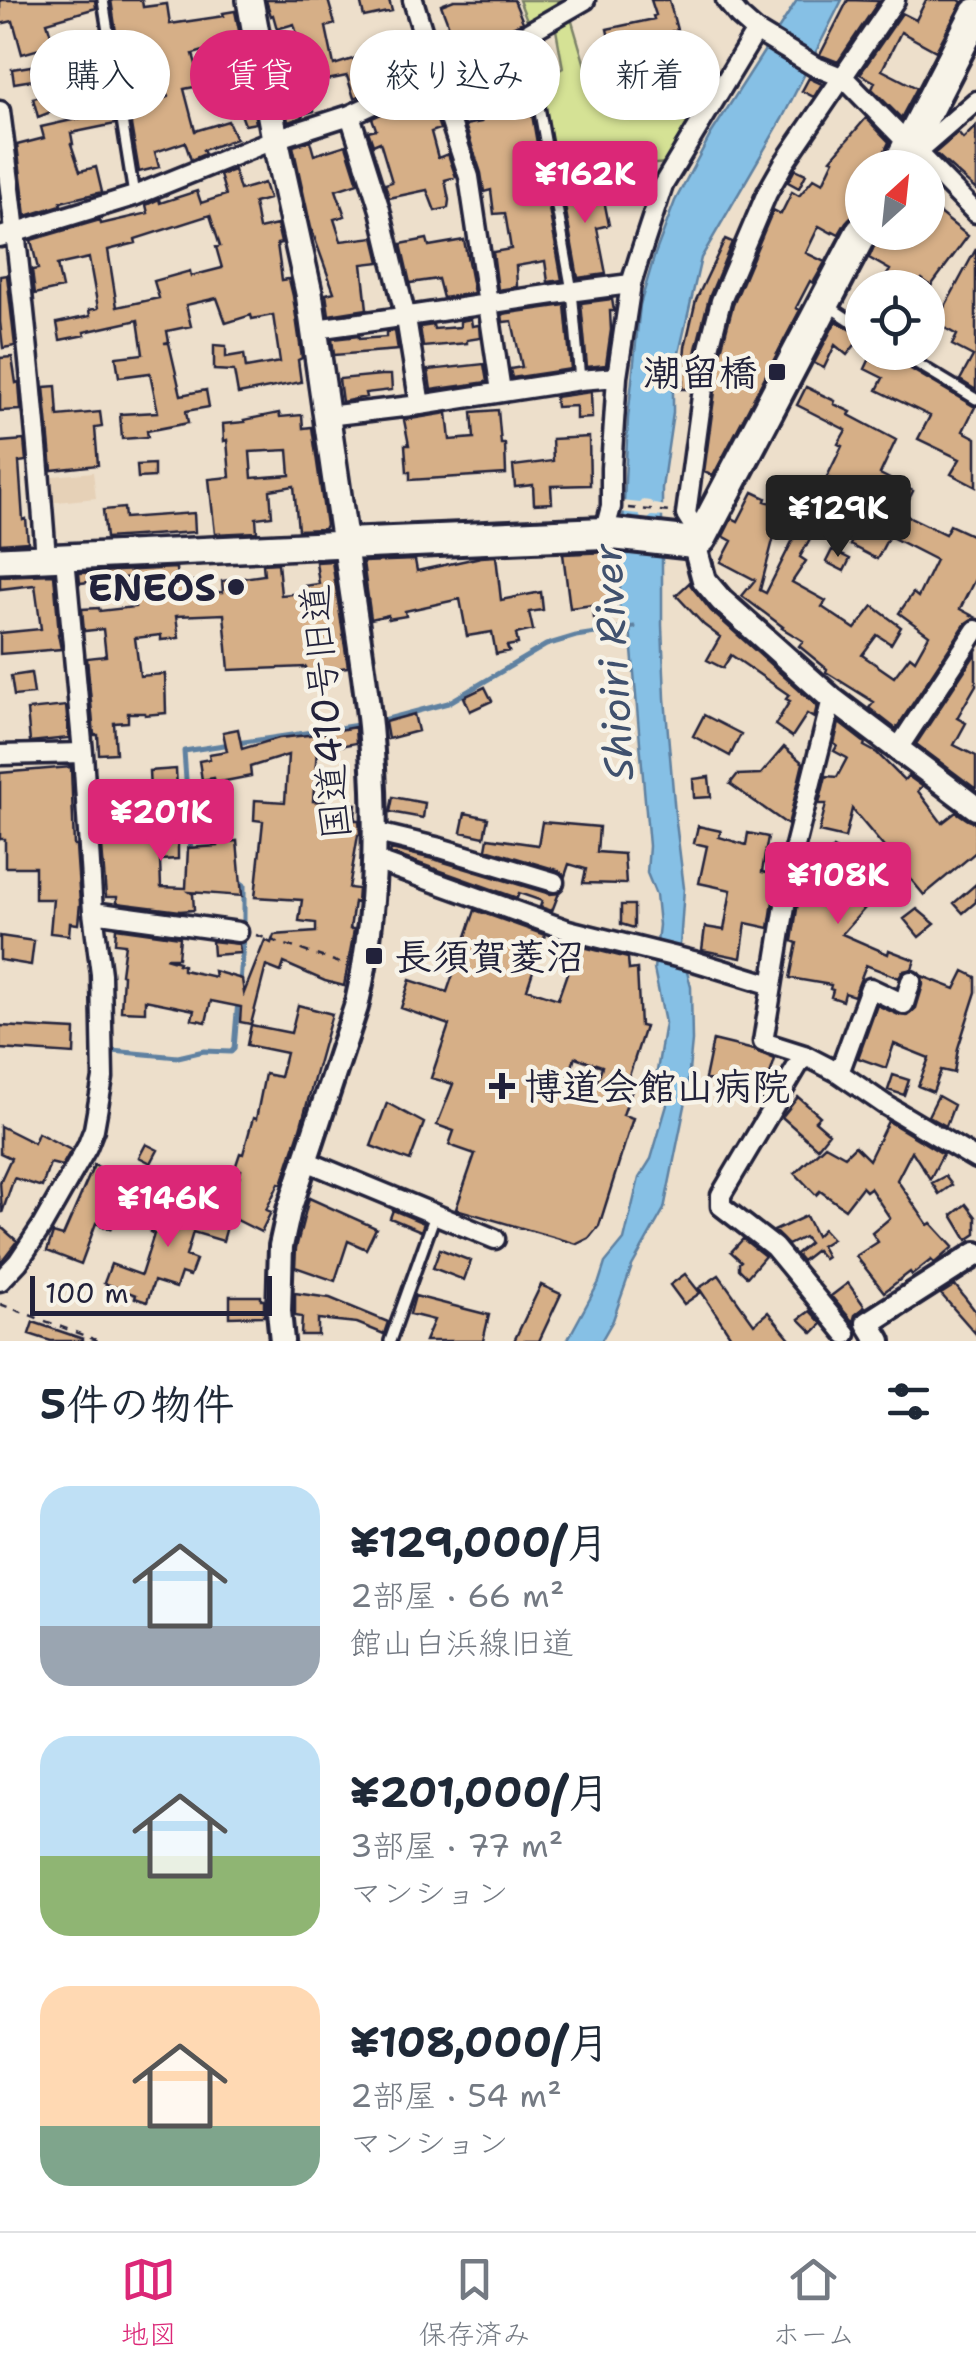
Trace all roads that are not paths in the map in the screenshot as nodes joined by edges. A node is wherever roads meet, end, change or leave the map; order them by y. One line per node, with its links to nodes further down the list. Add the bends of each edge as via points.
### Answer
1 (102, 0): 23 (lane)
2 (250, 0): 18 (main road)
3 (413, 0): 8 (street)
4 (585, 0): 9 (street)
5 (726, 0): 10 (street)
6 (895, 0): 11 (street)
7 (976, 14): 20 (highway)
8 (422, 30)
9 (533, 30)
10 (762, 34): 11 (street); 27 (street, via 663,185)
11 (844, 78): 19 (street); 42 (street, via 767,192 721,300)
12 (976, 101): 21 (street)
13 (0, 111): 25 (street)
14 (350, 115): 18 (street)
15 (352, 120): 32 (street)
16 (450, 120): 29 (street, via 469,178)
17 (541, 120): 28 (lane)
18 (275, 138): 23 (street); 33 (main road)
19 (903, 150)
20 (909, 150)
21 (913, 150)
22 (945, 187): 24 (street)
23 (134, 196): 25 (street)
24 (976, 213)
25 (8, 235): 44 (street)
26 (852, 250): 30 (highway)
27 (631, 284): 28 (street); 35 (street)
28 (572, 291): 29 (street); 36 (lane)
29 (490, 302): 32 (street); 37 (street)
30 (824, 302): 31 (lane); 42 (highway, via 722,496)
31 (845, 316)
32 (406, 318): 33 (street); 39 (street)
33 (314, 328): 40 (main road)
34 (927, 370): 38 (lane)
35 (617, 377): 36 (street); 41 (street)
36 (580, 380): 37 (street)
37 (501, 391): 39 (street)
38 (976, 400)
39 (420, 405): 40 (street)
40 (327, 416): 43 (main road)
41 (614, 525): 42 (highway); 43 (highway)
42 (685, 533): 47 (street, via 710,590)
43 (345, 544): 44 (main road); 52 (street, 国道410号旧道, via 369,723)
44 (56, 558): 45 (main road); 49 (street)
45 (0, 560)
46 (975, 634): 48 (street)
47 (832, 700): 48 (street); 58 (street, via 801,818)
48 (897, 750): 51 (street)
49 (83, 753): 50 (street); 55 (street)
50 (0, 755)
51 (976, 808)
52 (373, 832): 53 (street, 国道410号旧道); 54 (street)
53 (373, 860): 58 (street, via 568,930); 62 (street, 国道410号旧道, via 364,971)
54 (554, 882)
55 (93, 912): 56 (street); 66 (street, via 103,1078 94,1129 42,1226)
56 (243, 932)
57 (910, 981): 60 (street, via 904,1004 870,988)
58 (772, 985): 59 (street, via 763,1042)
59 (804, 1056): 60 (street); 67 (street, via 721,1195 721,1206 774,1247)
60 (839, 1073): 61 (street)
61 (976, 1159)
62 (306, 1161): 63 (street); 68 (street, 国道410号旧道, via 281,1246)
63 (435, 1215): 64 (street); 69 (lane)
64 (495, 1238)
65 (976, 1254): 67 (street)
66 (0, 1281)
67 (857, 1335)
68 (282, 1341)
69 (390, 1341)

